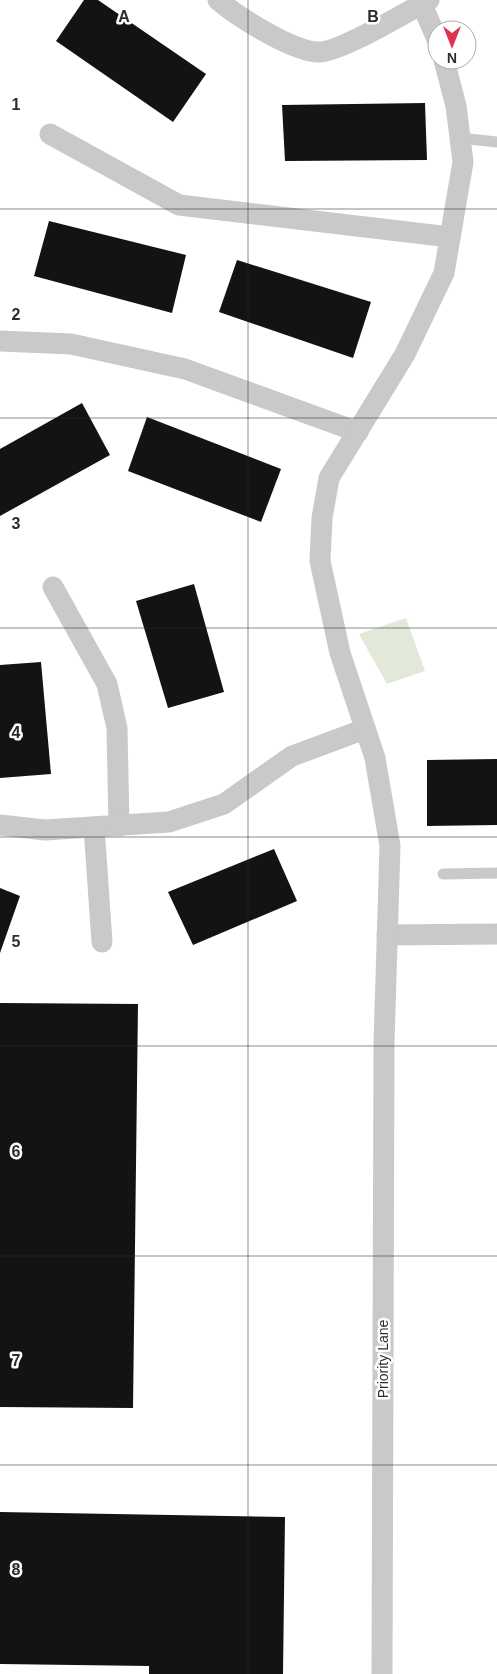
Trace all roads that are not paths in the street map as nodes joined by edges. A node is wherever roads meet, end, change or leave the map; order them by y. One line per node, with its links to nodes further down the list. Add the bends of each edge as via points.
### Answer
1 (218, 0): 2 (street, via 285,43 319,52 344,44)
2 (424, 1): 3 (street)
3 (430, 20)
4 (447, 70): 6 (street, Priority Lane)
5 (50, 134): 8 (street, via 179,206)
6 (460, 138): 7 (lane); 8 (street, Priority Lane, via 463,162)
7 (497, 142)
8 (450, 237): 10 (street, Priority Lane, via 444,273 405,354)
9 (0, 341): 10 (street, via 71,344 185,369)
10 (358, 432): 12 (street, Priority Lane, via 329,478 322,518 320,561 340,653)
11 (53, 587): 14 (street, via 106,684 117,728)
12 (365, 728): 14 (street, via 292,756 224,804 169,822); 19 (street, Priority Lane, via 375,758 390,846)
13 (0, 824): 15 (street, via 45,830)
14 (119, 826): 15 (street)
15 (94, 827): 20 (street)
16 (497, 873): 17 (lane)
17 (443, 874)
18 (497, 934): 19 (street)
19 (387, 935): 21 (street, Priority Lane)
20 (102, 942)
21 (382, 1674)

